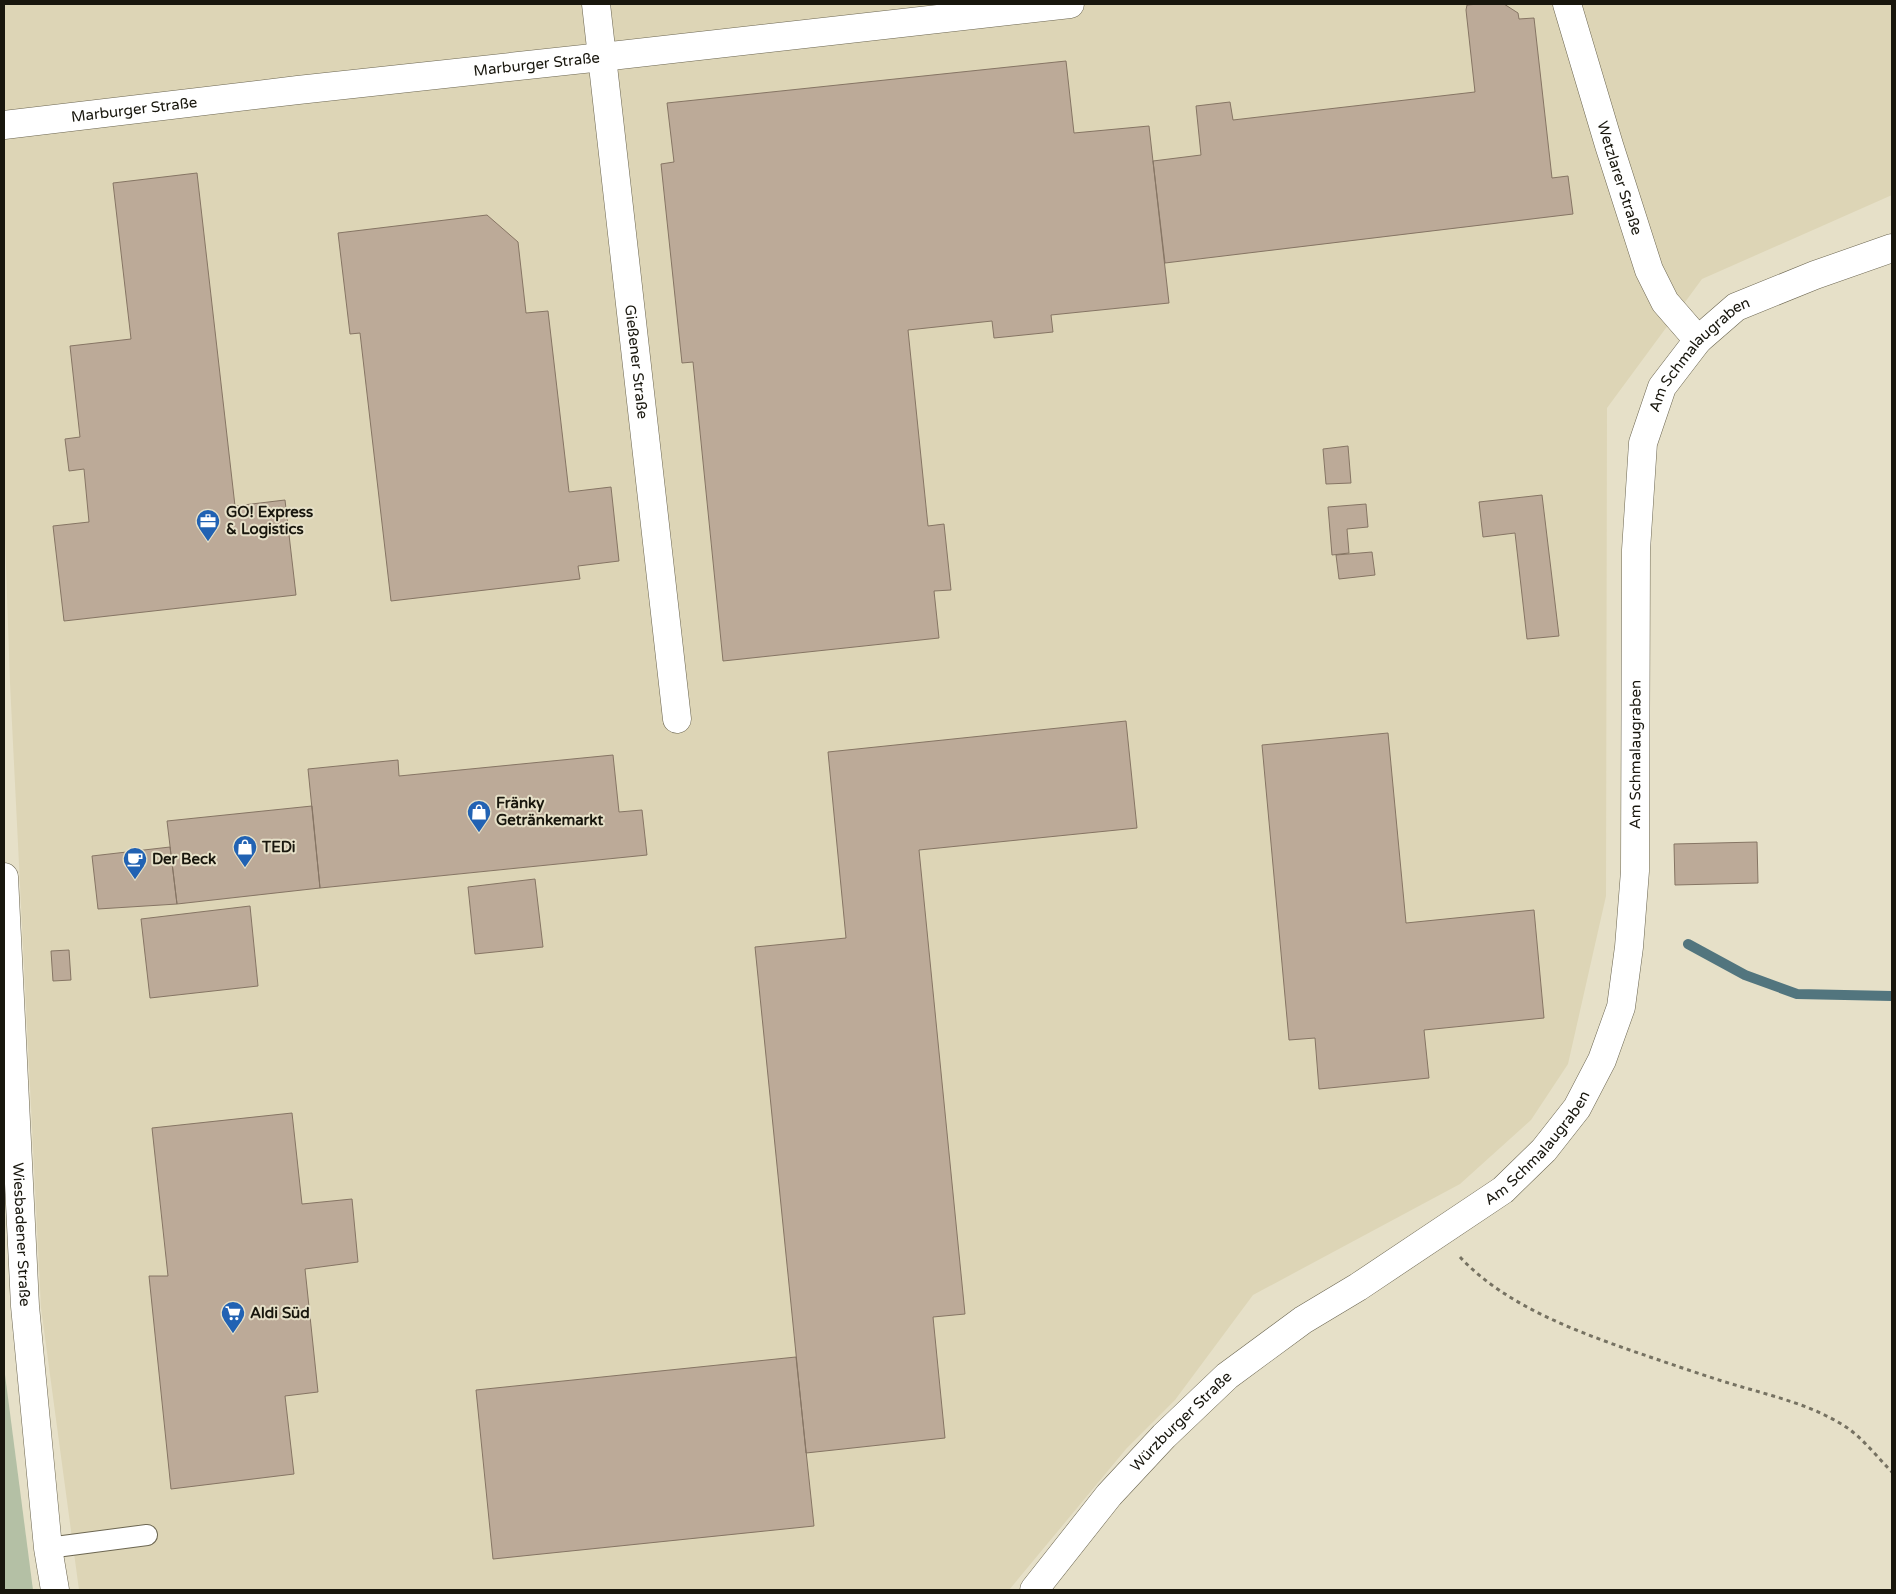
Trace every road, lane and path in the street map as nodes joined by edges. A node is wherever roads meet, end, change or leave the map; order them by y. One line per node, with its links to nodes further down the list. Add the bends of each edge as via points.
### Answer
1 (596, 4): 4 (main road, Gießener Straße)
2 (1070, 4): 4 (main road, Marburger Straße)
3 (1567, 4): 7 (main road, Wetzlarer Straße, via 1650,270 1665,302)
4 (602, 57): 5 (main road, Marburger Straße); 8 (main road, Gießener Straße)
5 (4, 124)
6 (1892, 248): 7 (main road, Am Schmalaugraben, via 1736,307)
7 (1698, 340): 10 (main road, Am Schmalaugraben, via 1662,388 1643,443 1636,550 1635,871 1621,1007 1602,1060 1577,1108 1544,1150 1503,1190)
8 (677, 719)
9 (4, 877): 14 (main road, Wiesbadener Straße, via 25,1306)
10 (1437, 1232): 11 (main road, Am Schmalaugraben); 12 (path, via 1466,1264 1501,1291 1550,1318 1617,1346 1826,1416 1850,1430)
11 (1358, 1287): 16 (main road, Würzburger Straße, via 1303,1320 1227,1376 1109,1495)
12 (1892, 1472)
13 (147, 1535): 14 (lane)
14 (48, 1548): 15 (main road, Wiesbadener Straße)
15 (55, 1590)
16 (1034, 1590)

